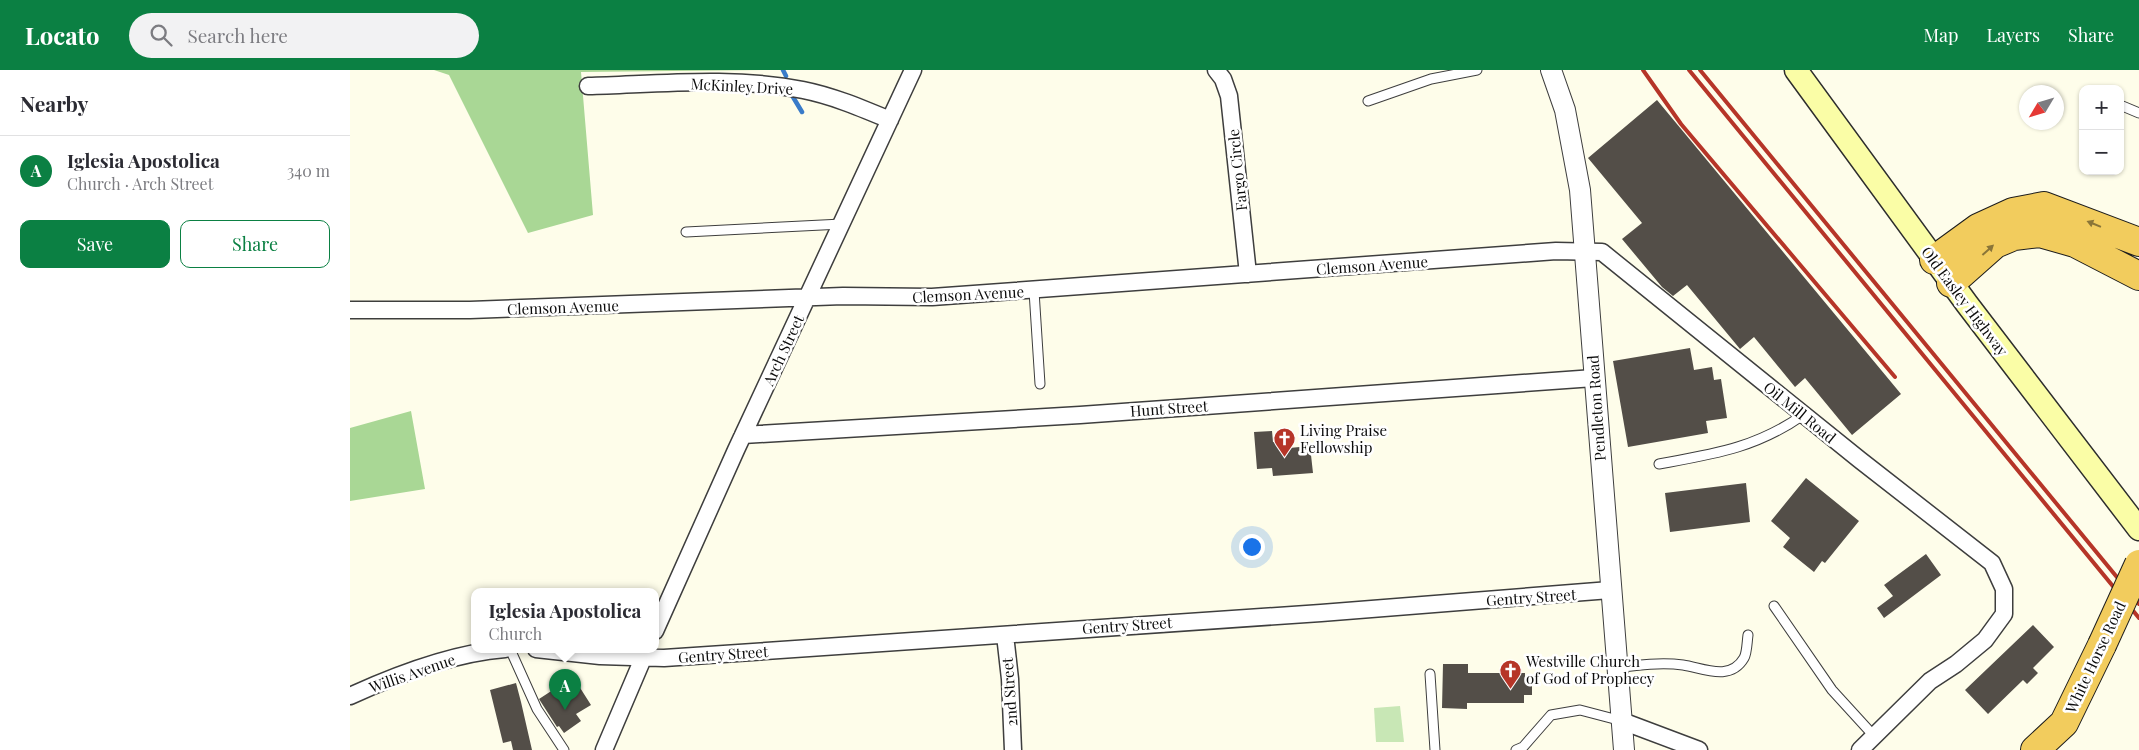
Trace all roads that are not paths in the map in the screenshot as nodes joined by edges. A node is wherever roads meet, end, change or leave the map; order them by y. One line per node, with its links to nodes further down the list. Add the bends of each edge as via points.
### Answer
1 (913, 70): 10 (street, Arch Street)
2 (1216, 70): 16 (street, Fargo Circle, via 1224,79 1229,96)
3 (1477, 70): 7 (lane, via 1431,79)
4 (1551, 70): 14 (street, Pendleton Road, via 1572,145 1580,190)
5 (1796, 70): 15 (main road, Old Easley Highway)
6 (588, 86): 10 (street, McKinley Drive, via 716,82 763,85 828,96)
7 (1368, 101)
8 (2124, 107): 9 (lane)
9 (2139, 113)
10 (890, 120): 11 (street, Arch Street)
11 (842, 224): 12 (lane); 20 (street, Arch Street)
12 (686, 232)
13 (2139, 242): 15 (highway, one-way to 15, via 2044,206 2013,212 1978,228)
14 (1584, 250): 16 (street, Clemson Avenue); 22 (street, Pendleton Road); 24 (street, Oil Mill Road, via 1602,252)
15 (1934, 260): 18 (main road, Old Easley Highway)
16 (1248, 274): 19 (street, Clemson Avenue)
17 (2139, 276): 18 (highway, one-way to 17, via 1995,244 2014,236 2040,233 2075,243)
18 (1951, 283): 27 (main road, Old Easley Highway)
19 (1034, 291): 20 (street, Clemson Avenue, via 932,297); 23 (lane)
20 (808, 297): 21 (street, Clemson Avenue, via 470,310); 25 (street, Arch Street)
21 (350, 310)
22 (1594, 378): 25 (street, Hunt Street, via 1080,415); 29 (street, Pendleton Road)
23 (1040, 384)
24 (1803, 415): 26 (lane, via 1752,444); 43 (street, Oil Mill Road, via 1992,563 2004,589 2004,614 1985,640 1930,681)
25 (743, 435): 31 (street, Arch Street)
26 (1659, 464)
27 (2139, 529)
28 (2139, 564): 42 (highway, White Horse Road, bridge)
29 (1610, 590): 32 (street, Gentry Street); 38 (street, Pendleton Road)
30 (1774, 606): 43 (lane, via 1832,690)
31 (659, 622)
32 (1005, 635): 34 (street, Gentry Street); 46 (street, 2nd Street)
33 (1748, 635): 38 (lane, via 1744,658 1726,672 1657,663)
34 (659, 652)
35 (484, 653): 40 (street, Willis Avenue, via 408,673)
36 (512, 653): 44 (lane, via 537,709)
37 (645, 653): 45 (street)
38 (1617, 668): 41 (street, Pendleton Road)
39 (1430, 674): 47 (lane)
40 (350, 696)
41 (1622, 721): 48 (lane, via 1580,710 1551,715 1523,747); 49 (street, Pendleton Road); 50 (street)
42 (2064, 723): 52 (highway, White Horse Road); 53 (highway, White Horse Road)
43 (1874, 736): 51 (street)
44 (564, 750)
45 (604, 750)
46 (1013, 750)
47 (1435, 750)
48 (1516, 750)
49 (1624, 750)
50 (1699, 750)
51 (1860, 750)
52 (2035, 750)
53 (2064, 750)

